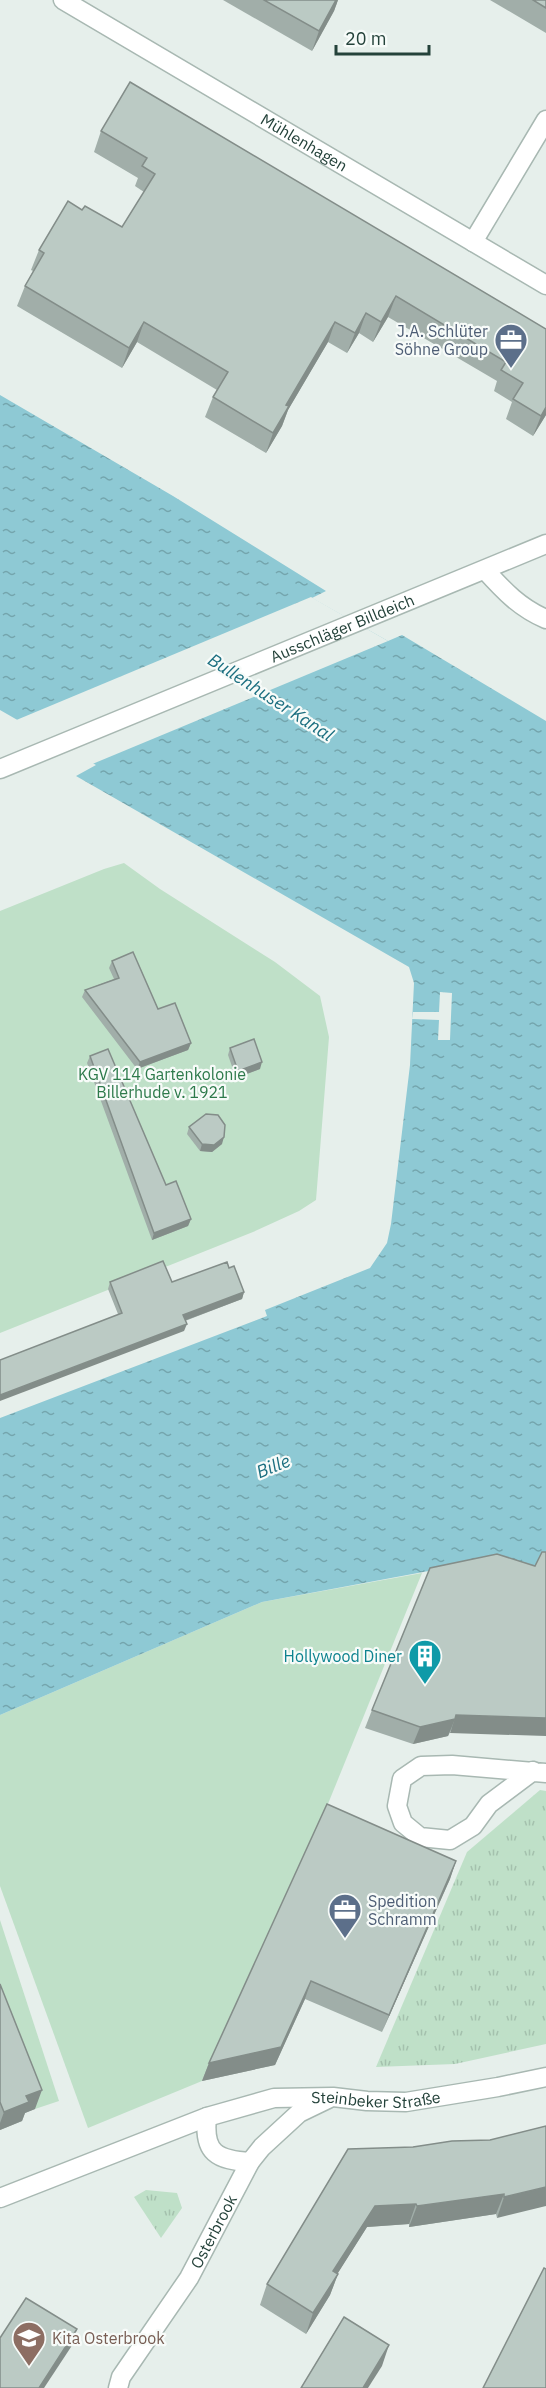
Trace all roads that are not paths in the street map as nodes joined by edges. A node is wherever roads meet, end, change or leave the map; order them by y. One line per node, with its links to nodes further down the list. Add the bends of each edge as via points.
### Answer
1 (63, 0): 3 (street, Mühlenhagen)
2 (546, 120): 3 (street)
3 (473, 242): 4 (street, Mühlenhagen)
4 (546, 285)
5 (546, 544): 6 (street, Ausschläger Billdeich)
6 (485, 570): 7 (street, via 510,598); 8 (street, Ausschläger Billdeich)
7 (546, 620)
8 (0, 769)
9 (540, 1772): 9 (street, via 421,1766 402,1779 397,1806 403,1823 420,1837 450,1840 473,1826 489,1804)
10 (546, 2077): 11 (street, Steinbeker Straße, via 406,2102)
11 (333, 2097): 12 (street, Steinbeker Straße, via 274,2098); 13 (street, Osterbrook, via 299,2113)
12 (207, 2117): 13 (street, via 208,2144 215,2154 229,2161); 14 (street, Steinbeker Straße)
13 (250, 2162): 15 (street, Osterbrook, via 189,2278 121,2377)
14 (0, 2198)
15 (118, 2388)

